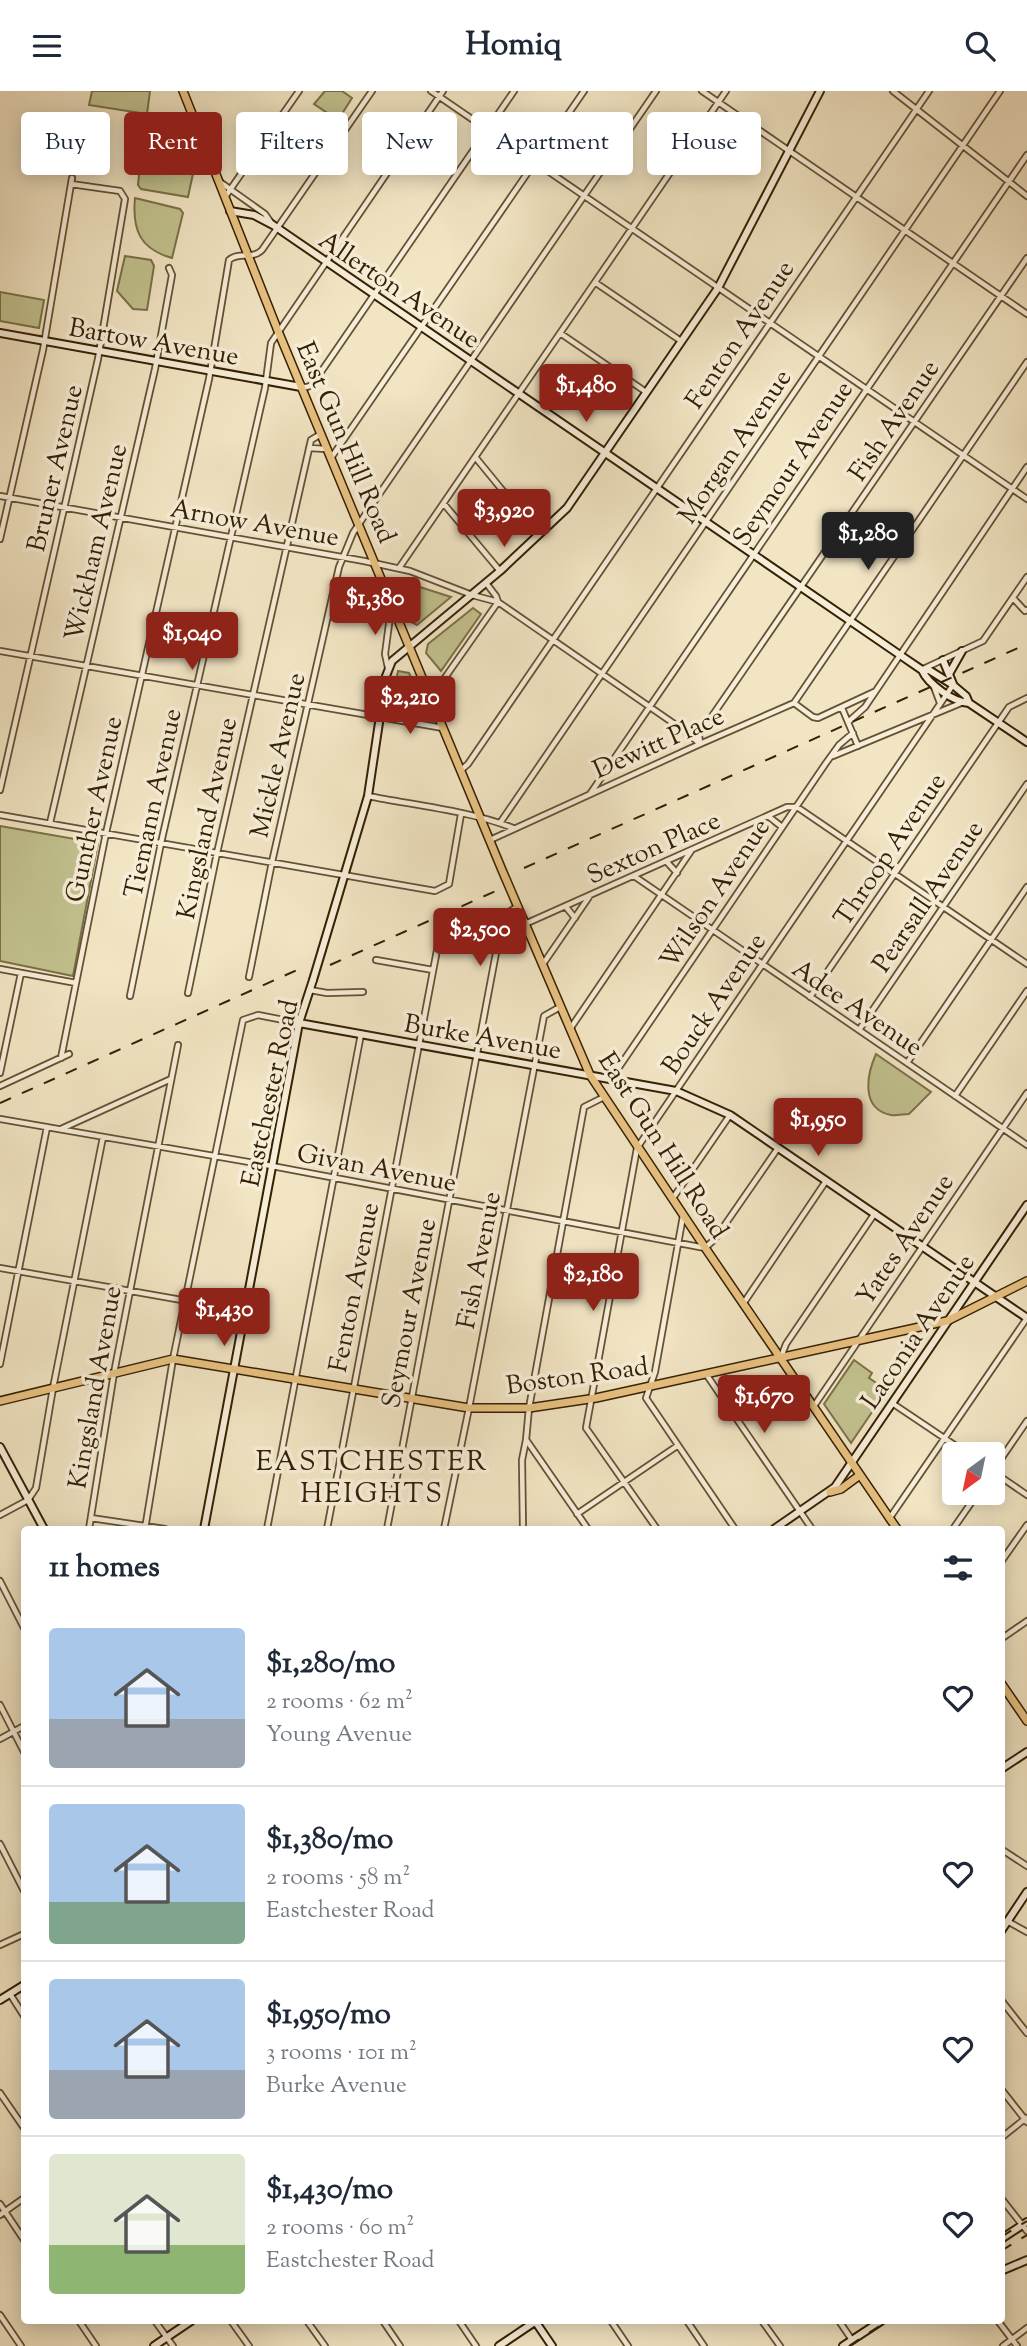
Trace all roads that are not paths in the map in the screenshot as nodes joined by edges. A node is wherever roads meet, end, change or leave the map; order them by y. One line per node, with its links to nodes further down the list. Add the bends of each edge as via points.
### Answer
1 (183, 91): 27 (main road, East Gun Hill Road)
2 (299, 91): 29 (street)
3 (372, 91): 35 (street)
4 (431, 91): 15 (street)
5 (443, 91): 15 (street, Tiemann Avenue)
6 (514, 91): 18 (street)
7 (584, 91): 19 (street)
8 (656, 91): 30 (street, Mickle Avenue)
9 (702, 91): 16 (street)
10 (726, 91): 16 (street)
11 (820, 91): 22 (main road)
12 (893, 91): 17 (street)
13 (929, 91): 17 (street, Fenton Avenue)
14 (1000, 91): 21 (street, Morgan Avenue)
15 (439, 96): 20 (street); 40 (street, Tiemann Avenue)
16 (719, 103): 22 (street); 36 (street)
17 (916, 109): 21 (street); 32 (street, Fenton Avenue)
18 (499, 112)
19 (570, 112)
20 (471, 119)
21 (962, 146): 28 (street); 37 (street, Morgan Avenue)
22 (789, 151): 32 (street); 44 (main road)
23 (471, 153): 45 (street)
24 (1027, 155): 28 (street, Seymour Avenue)
25 (527, 175): 49 (street)
26 (553, 175): 30 (street)
27 (218, 180): 29 (street, Allerton Avenue); 33 (main road, East Gun Hill Road)
28 (1008, 183): 31 (street); 41 (street, Seymour Avenue)
29 (231, 190): 33 (street); 35 (street, Allerton Avenue)
30 (584, 196): 36 (street); 58 (street, Mickle Avenue)
31 (1027, 196)
32 (856, 197): 37 (street); 48 (street, Fenton Avenue)
33 (225, 198): 34 (main road, East Gun Hill Road)
34 (230, 211): 35 (main road, Allerton Avenue, via 254,215); 38 (main road, East Gun Hill Road)
35 (275, 226): 38 (street, via 260,253); 40 (main road, Allerton Avenue)
36 (632, 229): 43 (street); 44 (street)
37 (905, 230): 41 (street); 56 (street, Morgan Avenue)
38 (248, 256): 50 (main road, East Gun Hill Road); 60 (street, Gunther Avenue, via 229,260)
39 (1027, 258): 46 (street, Fish Avenue)
40 (326, 263): 45 (main road, Allerton Avenue); 50 (street, Tiemann Avenue)
41 (953, 263): 46 (street); 63 (street, Seymour Avenue)
42 (169, 268): 57 (street, Wickham Avenue, via 172,275)
43 (596, 283): 52 (street); 54 (street)
44 (718, 288): 48 (street); 54 (main road)
45 (374, 295): 49 (main road, Allerton Avenue); 62 (street, via 312,385)
46 (1001, 296): 47 (street); 66 (street, Fish Avenue)
47 (1027, 314)
48 (770, 323): 56 (street); 75 (street, Fenton Avenue)
49 (422, 328): 58 (main road, Allerton Avenue); 73 (street)
50 (278, 331): 61 (street, Tiemann Avenue, via 271,343); 62 (main road, East Gun Hill Road)
51 (0, 333): 53 (main road, Bartow Avenue)
52 (561, 333): 64 (street); 65 (street)
53 (44, 341): 55 (main road, Bartow Avenue); 55 (street, Bruner Avenue, via 71,181 120,191 125,199); 78 (street)
54 (681, 341): 64 (main road)
55 (100, 351): 57 (main road, Bartow Avenue); 81 (street, Bruner Avenue)
56 (818, 356): 63 (street); 83 (street, Morgan Avenue)
57 (156, 361): 60 (main road, Bartow Avenue); 82 (street, Wickham Avenue)
58 (471, 361): 65 (main road, Allerton Avenue); 84 (street, Mickle Avenue)
59 (1027, 362): 71 (street)
60 (211, 370): 61 (main road, Bartow Avenue); 86 (street, Gunther Avenue)
61 (266, 380): 62 (main road, Bartow Avenue); 87 (street, Tiemann Avenue)
62 (301, 387): 67 (main road, East Gun Hill Road)
63 (866, 389): 66 (street); 90 (street, Seymour Avenue)
64 (646, 392): 70 (main road)
65 (519, 394): 70 (main road, Allerton Avenue); 72 (street)
66 (915, 422): 71 (street); 97 (street, Fish Avenue)
67 (321, 434): 68 (street, Kingsland Avenue, via 311,440); 69 (main road, East Gun Hill Road)
68 (309, 448): 69 (street); 89 (street, Kingsland Avenue)
69 (327, 449): 73 (main road, East Gun Hill Road)
70 (605, 453): 75 (main road, Allerton Avenue); 85 (main road, via 567,508)
71 (963, 455): 76 (street); 103 (street)
72 (475, 457): 80 (street); 85 (street, via 503,492)
73 (331, 458): 84 (main road, East Gun Hill Road)
74 (1027, 467): 76 (street)
75 (657, 489): 83 (main road, Allerton Avenue); 104 (street, Fenton Avenue)
76 (1012, 489): 79 (street); 108 (street)
77 (0, 496): 78 (street, Arnow Avenue)
78 (9, 498): 81 (street, Arnow Avenue); 88 (street)
79 (1027, 499)
80 (444, 504): 93 (street); 94 (street)
81 (65, 507): 82 (street, Arnow Avenue); 109 (street, Bruner Avenue)
82 (120, 517): 86 (street, Arnow Avenue); 111 (street, Wickham Avenue)
83 (705, 522): 90 (main road, Allerton Avenue); 114 (street, Morgan Avenue)
84 (359, 524): 91 (street, Mickle Avenue); 92 (main road, East Gun Hill Road)
85 (548, 526): 94 (main road)
86 (176, 527): 87 (street, Arnow Avenue); 116 (street, Gunther Avenue)
87 (231, 536): 89 (street, Arnow Avenue); 119 (street, Tiemann Avenue)
88 (0, 539)
89 (286, 547): 91 (street, Arnow Avenue); 123 (street, Kingsland Avenue)
90 (753, 555): 97 (main road, Allerton Avenue); 129 (street, Seymour Avenue)
91 (342, 557): 92 (street, Arnow Avenue); 128 (street, Mickle Avenue)
92 (375, 564): 93 (street, Arnow Avenue); 101 (main road, East Gun Hill Road)
93 (399, 568): 98 (street, Arnow Avenue)
94 (500, 571): 96 (main road)
95 (1027, 577): 99 (street)
96 (486, 583): 98 (main road); 100 (street, Arnow Avenue)
97 (802, 588): 103 (main road, Allerton Avenue); 140 (street, Fish Avenue, via 701,732)
98 (472, 595): 100 (street, Arnow Avenue); 105 (main road)
99 (1013, 598): 102 (street); 107 (street, via 983,641)
100 (498, 602): 104 (street, Arnow Avenue); 122 (street)
101 (392, 605): 105 (main road, East Gun Hill Road); 112 (street, Eastchester Road, via 385,652)
102 (1026, 611)
103 (850, 621): 108 (main road, Allerton Avenue); 125 (street)
104 (553, 640): 114 (street, Arnow Avenue); 143 (street, Fenton Avenue)
105 (410, 645): 112 (main road); 122 (main road, East Gun Hill Road)
106 (0, 651): 109 (street)
107 (962, 651): 110 (street); 115 (main road)
108 (900, 655): 113 (main road, Allerton Avenue); 120 (street)
109 (30, 657): 111 (street); 145 (street, Bruner Avenue)
110 (943, 660): 113 (street); 115 (main road)
111 (86, 667): 116 (street); 153 (street, Wickham Avenue)
112 (388, 668): 132 (main road, Eastchester Road)
113 (922, 670): 117 (main road, Allerton Avenue); 118 (main road, Allerton Avenue)
114 (601, 673): 129 (street, Arnow Avenue); 154 (street, Morgan Avenue)
115 (949, 674): 118 (main road)
116 (142, 676): 119 (street); 157 (street, Gunther Avenue)
117 (932, 683): 121 (main road, Allerton Avenue); 126 (street)
118 (953, 685): 121 (street, Bouck Avenue); 127 (main road, Allerton Avenue, via 966,696)
119 (197, 686): 123 (street); 160 (street, Tiemann Avenue)
120 (875, 691): 130 (street); 133 (street)
121 (947, 693): 126 (street, Bouck Avenue); 127 (main road, Allerton Avenue)
122 (429, 694): 136 (main road, East Gun Hill Road)
123 (253, 696): 128 (street); 162 (street, Kingsland Avenue)
124 (1027, 698): 134 (street, Throop Avenue, via 1009,707)
125 (794, 703): 130 (street, via 818,718); 140 (street, Dewitt Place)
126 (940, 703): 131 (street, Bouck Avenue)
127 (965, 703): 131 (street); 134 (main road, Allerton Avenue)
128 (308, 705): 132 (street); 164 (street, Mickle Avenue)
129 (650, 706): 140 (street, Arnow Avenue); 146 (street, Seymour Avenue)
130 (842, 708): 133 (street)
131 (931, 716): 135 (street); 138 (street, Bouck Avenue)
132 (379, 718): 136 (street); 147 (main road, Eastchester Road)
133 (848, 722): 137 (street)
134 (998, 723): 139 (main road, Allerton Avenue); 166 (street, Throop Avenue)
135 (907, 727): 138 (street); 141 (street)
136 (443, 728): 143 (main road, East Gun Hill Road)
137 (853, 733): 141 (street); 142 (street, Wilson Avenue)
138 (919, 734): 159 (street, Bouck Avenue)
139 (1027, 742)
140 (700, 744): 146 (street, Dewitt Place)
141 (858, 746): 142 (street)
142 (830, 758): 148 (street, Wilson Avenue)
143 (461, 771): 152 (main road, East Gun Hill Road)
144 (1027, 784): 174 (street, Pearsall Avenue)
145 (0, 790)
146 (590, 794): 156 (street, Dewitt Place)
147 (368, 796): 149 (street); 167 (main road, Eastchester Road)
148 (797, 807): 151 (street, Sexton Place); 155 (street, Wilson Avenue); 159 (street)
149 (461, 814): 152 (street); 167 (street, via 449,884 442,889 426,891)
150 (0, 815): 153 (street)
151 (768, 816): 155 (street); 161 (street, Sexton Place)
152 (481, 819): 154 (street); 158 (main road, East Gun Hill Road)
153 (50, 823): 157 (street)
154 (500, 823): 156 (street)
155 (782, 827): 178 (street, Wilson Avenue)
156 (514, 828): 158 (street, Dewitt Place)
157 (106, 833): 160 (street); 188 (street, Gunther Avenue)
158 (490, 840): 172 (main road, East Gun Hill Road)
159 (846, 841): 166 (street); 183 (street, Bouck Avenue)
160 (161, 843): 162 (street); 193 (street, Tiemann Avenue)
161 (691, 850): 163 (street, Sexton Place); 165 (street)
162 (217, 853): 164 (street); 192 (street, Kingsland Avenue)
163 (666, 861): 165 (street); 168 (street, Sexton Place)
164 (272, 862): 167 (street); 187 (street, Mickle Avenue)
165 (677, 873): 170 (street)
166 (895, 874): 174 (street); 194 (street, Throop Avenue)
167 (345, 875): 189 (main road, Eastchester Road, bridge)
168 (634, 876): 170 (street, Adee Avenue); 171 (street, Sexton Place)
169 (1027, 887): 179 (street)
170 (662, 895): 178 (street, Adee Avenue); 197 (street)
171 (590, 897): 173 (street, Sexton Place); 175 (street)
172 (518, 907): 176 (main road, East Gun Hill Road); 203 (street, Seymour Avenue, via 503,916)
173 (566, 907): 175 (street); 176 (street, Sexton Place)
174 (943, 907): 179 (street); 198 (street, Pearsall Avenue)
175 (575, 918): 181 (street)
176 (526, 924): 181 (main road, East Gun Hill Road)
177 (440, 929): 185 (street, Fenton Avenue)
178 (712, 930): 183 (street, Adee Avenue); 210 (street, Wilson Avenue)
179 (991, 940): 182 (street); 205 (street)
180 (376, 960): 185 (street)
181 (543, 964): 195 (main road, East Gun Hill Road)
182 (1027, 964)
183 (763, 965): 194 (street, Adee Avenue); 212 (street, Bouck Avenue)
184 (0, 969): 186 (street)
185 (433, 970): 200 (street, Fenton Avenue)
186 (21, 973): 188 (street); 207 (street)
187 (249, 977)
188 (76, 983): 204 (street, Gunther Avenue)
189 (310, 990): 191 (street); 196 (main road, Eastchester Road)
190 (1027, 991): 214 (street)
191 (363, 992)
192 (188, 993)
193 (130, 996)
194 (810, 997): 198 (street, Adee Avenue)
195 (560, 1007): 197 (main road, East Gun Hill Road); 206 (street, Fish Avenue, via 544,1016)
196 (299, 1023): 199 (main road, Burke Avenue); 226 (street, Burke Avenue, via 258,1015 243,1020); 227 (main road, Eastchester Road)
197 (570, 1030): 208 (main road, East Gun Hill Road)
198 (859, 1030): 205 (street, Adee Avenue)
199 (361, 1033): 200 (main road, Burke Avenue); 228 (street)
200 (419, 1044): 203 (main road, Burke Avenue); 230 (street, Fenton Avenue)
201 (177, 1045): 209 (street, Kingsland Avenue)
202 (69, 1054): 204 (street)
203 (476, 1055): 206 (main road, Burke Avenue); 232 (street, Seymour Avenue)
204 (61, 1058): 211 (street)
205 (907, 1063): 214 (street, Adee Avenue)
206 (534, 1066): 208 (main road, Burke Avenue); 234 (street, Fish Avenue)
207 (0, 1073)
208 (590, 1075): 210 (main road, Burke Avenue); 215 (main road, East Gun Hill Road)
209 (172, 1079): 220 (street); 223 (street, Kingsland Avenue)
210 (611, 1079): 212 (main road, Burke Avenue)
211 (0, 1086)
212 (676, 1091): 216 (main road, Burke Avenue); 225 (street, Bouck Avenue)
213 (1027, 1093): 219 (street, Yates Avenue)
214 (955, 1096): 219 (street, Adee Avenue)
215 (604, 1097): 225 (main road, East Gun Hill Road); 237 (street, via 584,1107)
216 (730, 1115): 224 (main road, Burke Avenue); 231 (street)
217 (0, 1119): 218 (street, Givan Avenue)
218 (47, 1127): 220 (street, Givan Avenue); 243 (street)
219 (1002, 1128): 222 (street, Adee Avenue); 240 (street, Yates Avenue)
220 (59, 1129): 221 (street, Givan Avenue)
221 (103, 1137): 223 (street, Givan Avenue); 244 (street)
222 (1027, 1145)
223 (159, 1146): 226 (street, Givan Avenue); 247 (street, Kingsland Avenue)
224 (778, 1147): 229 (main road, Burke Avenue); 241 (street)
225 (638, 1148): 231 (main road, East Gun Hill Road); 238 (street, Bouck Avenue)
226 (214, 1156): 227 (street, Givan Avenue); 249 (street)
227 (272, 1166): 228 (street, Givan Avenue); 251 (main road, Eastchester Road)
228 (334, 1178): 230 (street, Givan Avenue); 261 (street)
229 (826, 1180): 235 (main road, Burke Avenue); 250 (street)
230 (392, 1189): 232 (street, Givan Avenue); 264 (street, Fenton Avenue)
231 (672, 1199): 236 (main road, East Gun Hill Road)
232 (449, 1200): 234 (street, Givan Avenue); 265 (street, Seymour Avenue)
233 (1027, 1205): 245 (main road, Laconia Avenue)
234 (507, 1211): 237 (street, Givan Avenue); 270 (street, Fish Avenue)
235 (875, 1213): 240 (main road, Burke Avenue); 255 (street)
236 (683, 1216): 239 (street); 241 (main road, East Gun Hill Road)
237 (564, 1222): 238 (street, Givan Avenue); 271 (street)
238 (622, 1232): 239 (street, Givan Avenue); 266 (street, Bouck Avenue)
239 (677, 1243): 241 (street, Givan Avenue); 262 (street)
240 (922, 1246): 245 (main road, Burke Avenue); 254 (street, Yates Avenue)
241 (705, 1248): 250 (main road, East Gun Hill Road)
242 (0, 1268): 243 (street)
243 (18, 1271): 244 (street); 257 (street)
244 (74, 1281): 247 (street); 263 (street)
245 (974, 1281): 248 (main road, Burke Avenue); 253 (main road, Laconia Avenue)
246 (1027, 1281): 248 (main road, Boston Road)
247 (130, 1291): 249 (street); 259 (street, Kingsland Avenue)
248 (998, 1297): 252 (main road, Burke Avenue); 253 (main road, Boston Road)
249 (185, 1300): 251 (street); 256 (street)
250 (743, 1304): 255 (main road, East Gun Hill Road)
251 (244, 1311): 258 (main road, Eastchester Road)
252 (1027, 1318): 273 (street)
253 (947, 1321): 254 (main road, Boston Road); 268 (main road, Laconia Avenue)
254 (859, 1341): 255 (main road, Boston Road); 269 (street, Yates Avenue)
255 (780, 1358): 260 (main road, Boston Road); 269 (main road, East Gun Hill Road)
256 (173, 1359): 258 (main road, Boston Road); 259 (main road, Boston Road); 296 (street)
257 (0, 1364)
258 (234, 1368): 261 (main road, Boston Road); 297 (main road, Eastchester Road)
259 (114, 1373): 263 (main road, Boston Road); 290 (street, Kingsland Avenue)
260 (706, 1374): 262 (main road, Boston Road); 287 (street)
261 (296, 1379): 264 (main road, Boston Road); 298 (street)
262 (650, 1387): 266 (main road, Boston Road); 276 (street, via 646,1398)
263 (53, 1388): 267 (main road, Boston Road); 285 (street, via 36,1488)
264 (354, 1389): 265 (main road, Boston Road); 299 (street, Fenton Avenue)
265 (411, 1399): 270 (main road, Boston Road); 300 (street, Seymour Avenue)
266 (590, 1399): 271 (main road, Boston Road); 282 (street, Bouck Avenue, via 586,1428)
267 (0, 1401)
268 (892, 1403): 273 (street); 279 (main road, Laconia Avenue)
269 (813, 1407): 279 (main road, East Gun Hill Road)
270 (469, 1408): 271 (main road, Boston Road); 301 (street, Fish Avenue)
271 (529, 1408): 274 (street)
272 (1027, 1421): 278 (street)
273 (944, 1438): 275 (street); 291 (street)
274 (526, 1440): 288 (street); 302 (street)
275 (950, 1442)
276 (677, 1445): 282 (street); 305 (street)
277 (0, 1447): 285 (main road)
278 (1005, 1452)
279 (852, 1463): 280 (main road, East Gun Hill Road); 283 (main road, Laconia Avenue)
280 (860, 1475): 283 (main road); 291 (main road, East Gun Hill Road)
281 (1005, 1480): 284 (street)
282 (624, 1482): 288 (street); 304 (street, Bouck Avenue)
283 (830, 1492): 287 (main road, Laconia Avenue)
284 (1027, 1495)
285 (28, 1500): 289 (street); 293 (main road)
286 (970, 1505): 309 (street)
287 (800, 1511): 306 (main road, Laconia Avenue); 307 (street)
288 (577, 1514): 303 (street)
289 (0, 1515)
290 (91, 1518): 294 (street, Kingsland Avenue); 295 (street)
291 (890, 1519): 308 (main road, East Gun Hill Road)
292 (1027, 1525): 310 (street)
293 (42, 1526)
294 (90, 1526)
295 (134, 1526)
296 (145, 1526)
297 (205, 1526)
298 (268, 1526)
299 (328, 1526)
300 (388, 1526)
301 (445, 1526)
302 (523, 1526)
303 (586, 1526)
304 (655, 1526)
305 (733, 1526)
306 (778, 1526)
307 (810, 1526)
308 (895, 1526)
309 (955, 1526)
310 (1005, 1556)
311 (0, 1581): 313 (street)
312 (1027, 1621): 314 (street)
313 (21, 1622)
314 (1005, 1636)
315 (1005, 1689): 317 (main road)
316 (0, 1705): 319 (street)
317 (1027, 1721)
318 (21, 1728): 319 (street)
319 (14, 1731): 320 (street); 321 (street)
320 (0, 1739)
321 (21, 1746)
322 (1027, 1752): 323 (main road)
323 (1005, 1766)
324 (0, 1844): 327 (street)
325 (1005, 1852): 326 (street)
326 (1027, 1866)
327 (21, 1885)
328 (1027, 1892): 329 (main road)
329 (1007, 1921): 330 (main road); 331 (street)
330 (1005, 1924)
331 (1027, 1932)
332 (21, 1935): 333 (street)
333 (0, 1945)
334 (21, 1987): 335 (main road)
335 (10, 1994): 336 (main road); 338 (street)
336 (0, 2000)
337 (1005, 2005): 339 (street)
338 (21, 2011)
339 (1027, 2033)
340 (0, 2093): 343 (street)
341 (1005, 2094): 342 (street)
342 (1026, 2119): 344 (street)
343 (21, 2124)
344 (1005, 2135)
345 (21, 2201): 348 (street)
346 (1005, 2202): 349 (street)
347 (0, 2204): 348 (street)
348 (3, 2213): 350 (street)
349 (1026, 2226): 351 (main road)
350 (21, 2236)
351 (1005, 2237)
352 (1027, 2260): 353 (main road)
353 (1005, 2269)
354 (0, 2315): 374 (street)
355 (81, 2324): 375 (street)
356 (157, 2324): 371 (street)
357 (186, 2324): 371 (main road)
358 (233, 2324): 378 (street)
359 (309, 2324): 379 (street)
360 (385, 2324): 380 (street)
361 (461, 2324): 381 (street)
362 (531, 2324): 382 (main road)
363 (537, 2324): 383 (main road)
364 (613, 2324): 384 (street)
365 (689, 2324): 385 (street)
366 (764, 2324): 386 (street)
367 (841, 2324): 373 (street)
368 (876, 2324): 373 (main road)
369 (1000, 2324): 372 (street)
370 (1027, 2328): 372 (street)
371 (167, 2337): 376 (main road); 377 (street)
372 (1012, 2339): 388 (street); 389 (street)
373 (852, 2340): 387 (main road)
374 (21, 2346)
375 (96, 2346)
376 (154, 2346)
377 (173, 2346)
378 (249, 2346)
379 (325, 2346)
380 (400, 2346)
381 (476, 2346)
382 (499, 2346)
383 (552, 2346)
384 (628, 2346)
385 (704, 2346)
386 (780, 2346)
387 (843, 2346)
388 (1003, 2346)
389 (1017, 2346)

